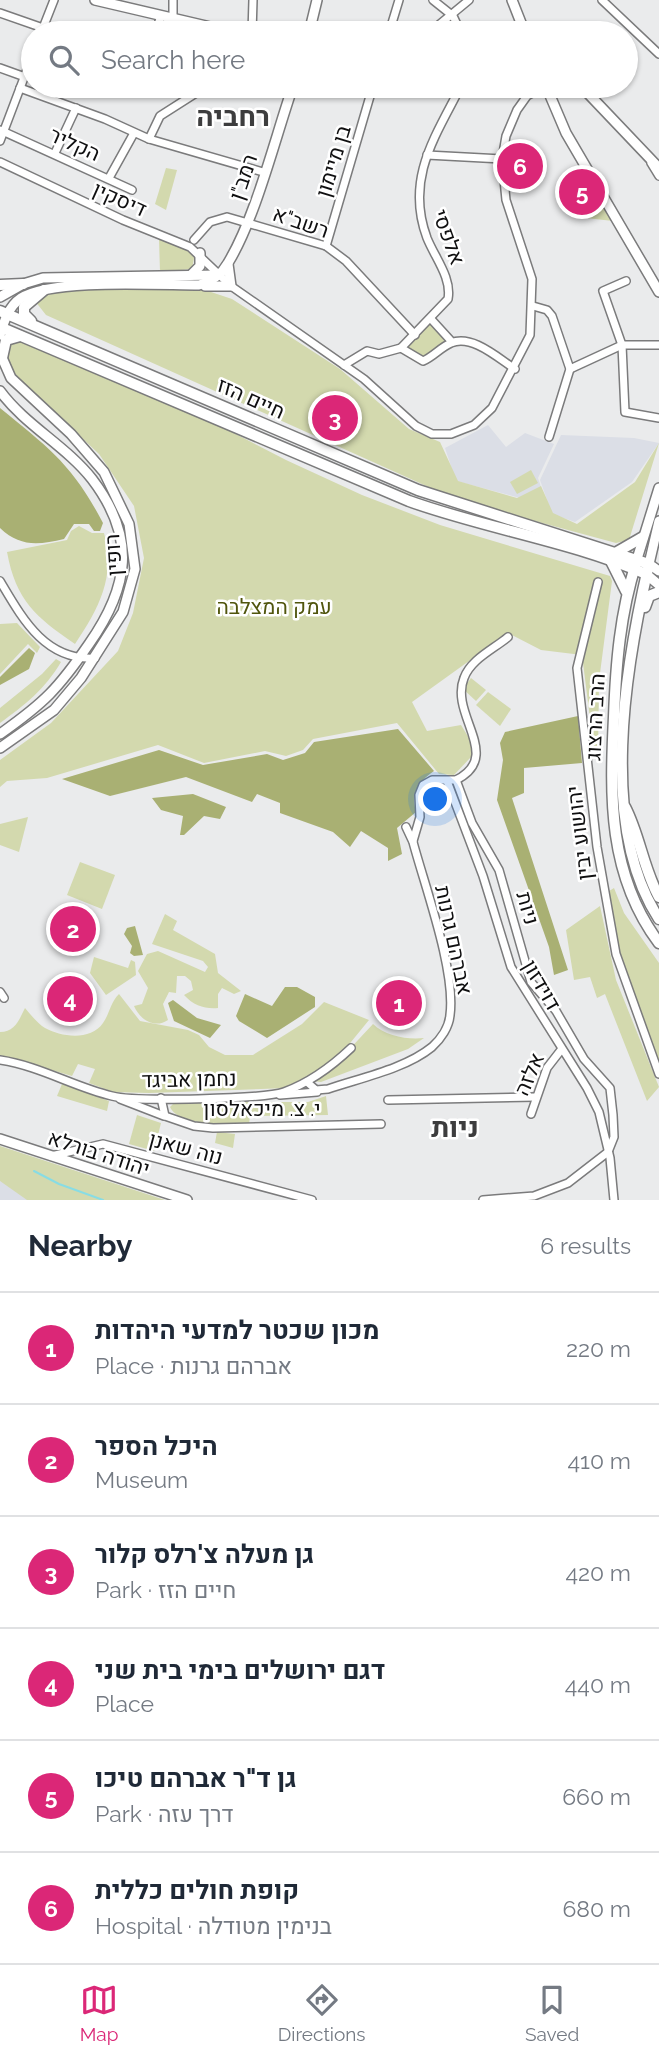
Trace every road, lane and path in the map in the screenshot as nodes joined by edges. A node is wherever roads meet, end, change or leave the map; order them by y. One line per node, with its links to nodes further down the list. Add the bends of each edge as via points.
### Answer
1 (54, 0): 15 (street)
2 (95, 0): 12 (street)
3 (173, 0): 14 (street)
4 (253, 0): 18 (street)
5 (317, 0): 19 (street)
6 (399, 0): 20 (street)
7 (433, 0): 13 (street)
8 (469, 0): 13 (street)
9 (512, 0): 23 (street)
10 (602, 0): 24 (street)
11 (0, 13): 25 (street)
12 (161, 16): 14 (street); 16 (street)
13 (453, 16): 21 (street); 22 (street)
14 (173, 19): 17 (street)
15 (46, 21)
16 (159, 21)
17 (182, 21)
18 (253, 21)
19 (312, 21)
20 (393, 21)
21 (446, 21)
22 (455, 21)
23 (520, 21)
24 (624, 21)
25 (21, 22)
26 (638, 34): 27 (street)
27 (659, 54)
28 (0, 68): 29 (street)
29 (21, 76)
30 (20, 88): 40 (street)
31 (48, 98): 39 (street)
32 (188, 98): 42 (street, via 160,116)
33 (289, 98): 50 (street, רמב"ן)
34 (370, 98): 56 (street, בן מיימון)
35 (455, 98): 45 (street, אלפסי)
36 (526, 98): 46 (street, דיסקין, via 506,136)
37 (550, 98): 67 (street)
38 (592, 98): 47 (street)
39 (76, 108): 41 (street); 44 (street)
40 (2, 130): 43 (street); 44 (street, הקליר)
41 (134, 133): 42 (street); 52 (street)
42 (149, 139): 50 (street)
43 (0, 141)
44 (55, 153): 52 (street, הקליר)
45 (427, 155): 46 (street); 71 (street, אלפסי, via 420,175 420,205 427,238 449,293 445,305)
46 (502, 159): 69 (street, דיסקין, via 506,200 530,267)
47 (649, 160): 49 (street); 51 (street)
48 (0, 162): 57 (street, דיסקין)
49 (659, 169)
50 (263, 172): 54 (street, רמב"ן)
51 (659, 176)
52 (109, 178): 53 (street, הקליר)
53 (132, 190)
54 (246, 222): 55 (street, רשב"א, via 218,218); 56 (street, רשב"א); 58 (street, רמב"ן)
55 (194, 240)
56 (326, 246): 74 (street, רשב"א, via 346,261)
57 (200, 253): 59 (street, via 200,266); 60 (street, דיסקין)
58 (229, 263): 60 (street, רמב"ן); 65 (street)
59 (191, 275): 60 (street); 62 (street, via 54,278)
60 (218, 275): 64 (street); 65 (street, דיסקין)
61 (626, 281): 77 (street, via 603,291)
62 (23, 284): 63 (main road); 68 (street)
63 (0, 285)
64 (199, 285): 65 (street); 66 (street)
65 (231, 286): 81 (street, דיסקין)
66 (44, 290): 70 (street, via 20,299); 72 (main road, via 23,310)
67 (659, 292)
68 (0, 297)
69 (533, 306): 82 (street, דיסקין, via 530,335); 83 (street, via 552,316)
70 (4, 312): 72 (main road, חיים הזז); 73 (street)
71 (431, 319): 74 (street, אלפסי); 76 (street)
72 (40, 327): 90 (main road, חיים הזז, via 418,490)
73 (1, 330): 75 (main road, חיים הזז)
74 (415, 335): 79 (street, אלפסי)
75 (23, 337): 80 (main road, via 6,340); 90 (main road, חיים הזז, via 409,501 464,520)
76 (452, 342): 79 (street, via 423,361); 82 (street, via 478,346)
77 (622, 345): 78 (street); 83 (street); 85 (street, via 625,412)
78 (659, 345)
79 (401, 348): 81 (street, via 379,354 367,351)
80 (1, 356): 101 (street, רופין, via 18,385 96,462 129,524 135,569 132,590)
81 (345, 365): 82 (street, דיסקין, via 416,426 441,435 463,430 486,415)
82 (515, 369)
83 (569, 369): 86 (street)
84 (0, 391): 100 (street, רופין, via 84,470 118,528 121,587)
85 (659, 418)
86 (549, 437)
87 (659, 488): 89 (street, הרב הרצוג)
88 (659, 522): 92 (street, הרב הרצוג)
89 (643, 537): 90 (main road); 91 (street, הרב הרצוג)
90 (614, 556): 91 (main road, חיים הזז); 98 (main road)
91 (636, 564): 92 (main road, חיים הזז); 98 (main road, הרב הרצוג)
92 (651, 567): 93 (street); 96 (street); 102 (main road, הרב הרצוג)
93 (659, 571)
94 (0, 581): 100 (street, via 30,629 46,644)
95 (598, 582): 116 (street, יהושוע יבין, via 577,668 597,847 616,954)
96 (659, 585)
97 (659, 592): 102 (main road, via 646,601)
98 (627, 594): 112 (main road, הרב הרצוג, via 616,660 612,824 631,894)
99 (508, 637): 105 (street, via 475,662 463,679 466,721 478,752 470,768)
100 (80, 658): 101 (street); 103 (street, רופין, via 46,701)
101 (94, 658): 104 (street, רופין, via 54,710)
102 (631, 665): 107 (main road, הרב הרצוג)
103 (0, 733)
104 (0, 748)
105 (456, 780): 106 (street); 128 (street, ניות, via 472,822 499,870 531,982 556,1011 578,1051 610,1088 614,1137)
106 (447, 781): 109 (street, via 423,785); 114 (street, דוידזון, via 511,967)
107 (623, 803): 110 (main road); 111 (main road, הרב הרצוג, via 630,854)
108 (406, 827): 109 (street, אברהם גרנות)
109 (413, 842): 118 (street, אברהם גרנות, via 444,960 451,1005 448,1024 434,1045 414,1058)
110 (659, 897)
111 (659, 919)
112 (659, 943)
113 (351, 1048): 117 (street, נחמן אביגד)
114 (561, 1050): 121 (street, אלזה, via 547,1068); 128 (street, דוידזון, via 598,1112)
115 (0, 1061): 120 (street, נחמן אביגד, via 20,1063)
116 (659, 1074)
117 (307, 1082): 118 (street, via 316,1090); 119 (street, נחמן אביגד)
118 (328, 1089): 119 (street, אברהם גרנות)
119 (276, 1094): 122 (street, נחמן אביגד)
120 (109, 1096): 122 (street, נחמן אביגד); 125 (street, י. צ. מיכאלסון)
121 (536, 1097): 123 (street); 124 (street, אלזה)
122 (161, 1098): 125 (street, via 162,1113)
123 (388, 1100)
124 (531, 1114)
125 (168, 1117): 126 (street, י. צ. מיכאלסון, via 213,1128)
126 (381, 1124)
127 (0, 1139): 129 (street, יהודה בורלא)
128 (608, 1152): 132 (street, via 554,1190); 133 (street, דוידזון)
129 (50, 1156): 130 (street, יהודה בורלא); 131 (street, נוה שאנן, via 103,1144)
130 (187, 1200)
131 (312, 1200)
132 (483, 1200)
133 (614, 1200)

